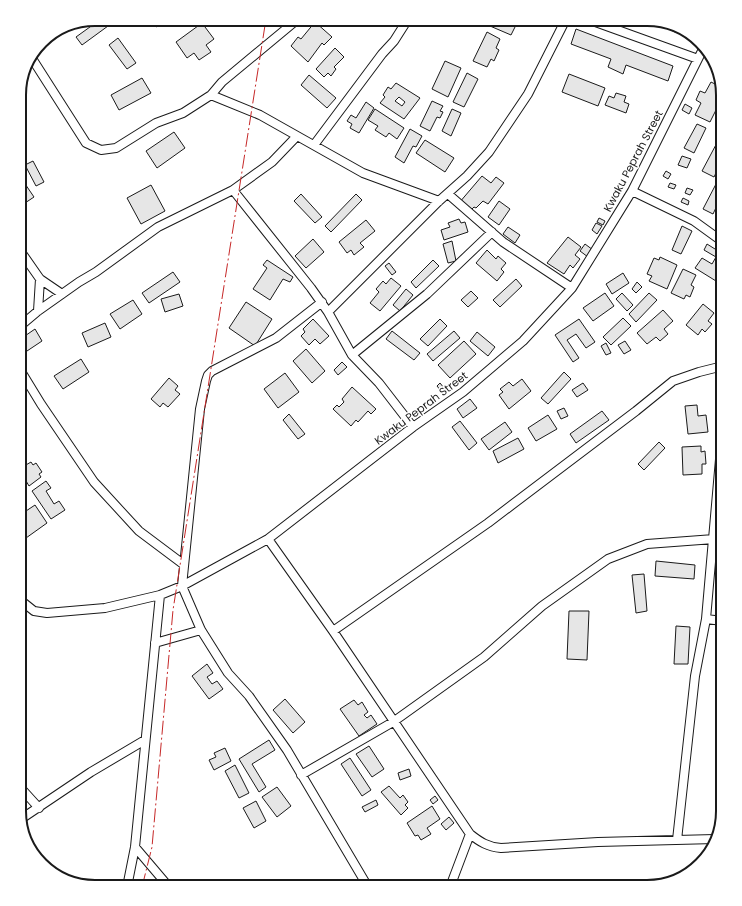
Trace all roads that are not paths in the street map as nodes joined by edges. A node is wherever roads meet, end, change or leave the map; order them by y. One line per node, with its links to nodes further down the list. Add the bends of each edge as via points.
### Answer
1 (290, 26): 8 (street, via 222,82)
2 (404, 26): 10 (street)
3 (562, 26): 13 (street, via 528,94 489,152)
4 (606, 26): 6 (street)
5 (701, 53): 6 (street, Kwaku Peprah Street)
6 (698, 59): 12 (street, Kwaku Peprah Street)
7 (34, 62): 8 (street, via 86,142 100,150 116,148 156,123 183,113)
8 (211, 95): 9 (street, via 260,115)
9 (296, 136): 10 (street); 11 (street, via 272,162)
10 (314, 145): 14 (street, via 363,172)
11 (234, 190): 20 (street, via 158,227); 21 (street)
12 (632, 191): 16 (street, via 694,221); 19 (street, Kwaku Peprah Street)
13 (448, 194): 14 (street); 15 (street)
14 (439, 201): 23 (street)
15 (492, 232): 19 (street); 25 (street, via 427,294)
16 (716, 237)
17 (26, 259): 18 (street)
18 (40, 279): 20 (street); 22 (street)
19 (572, 288): 28 (street, Kwaku Peprah Street, via 523,341 463,392)
20 (62, 294): 22 (street)
21 (322, 302): 23 (street); 32 (street, via 276,338 208,375 200,417)
22 (38, 311): 24 (street)
23 (328, 312): 25 (street)
24 (26, 321)
25 (352, 355): 28 (street, via 379,383)
26 (716, 368): 39 (street, via 673,381 488,523)
27 (26, 379): 32 (street, via 94,482 139,531)
28 (413, 427): 30 (street, Kwaku Peprah Street)
29 (716, 514): 31 (street)
30 (268, 539): 33 (street, Kwaku Peprah Street); 39 (street)
31 (714, 539): 36 (street); 41 (street, via 647,544 608,559 542,606 484,657)
32 (183, 564): 33 (street)
33 (182, 586): 34 (street, Kwaku Peprah Street); 38 (street)
34 (160, 595): 35 (street, Kwaku Peprah Street, via 105,608 47,613 34,611); 40 (street)
35 (26, 605)
36 (706, 619): 37 (street); 49 (street, via 695,676)
37 (716, 620)
38 (201, 630): 40 (street); 43 (street, via 228,673 249,696)
39 (333, 631): 41 (street)
40 (155, 643): 42 (street)
41 (393, 722): 43 (street); 47 (street)
42 (146, 740): 45 (street, via 91,772); 50 (street)
43 (301, 775): 53 (street)
44 (26, 794): 45 (street)
45 (39, 808): 46 (street)
46 (27, 816)
47 (470, 834): 49 (street, via 490,848); 54 (street)
48 (710, 839): 49 (street)
49 (677, 840)
50 (135, 847): 51 (street); 52 (street)
51 (128, 880)
52 (163, 880)
53 (364, 880)
54 (453, 880)

